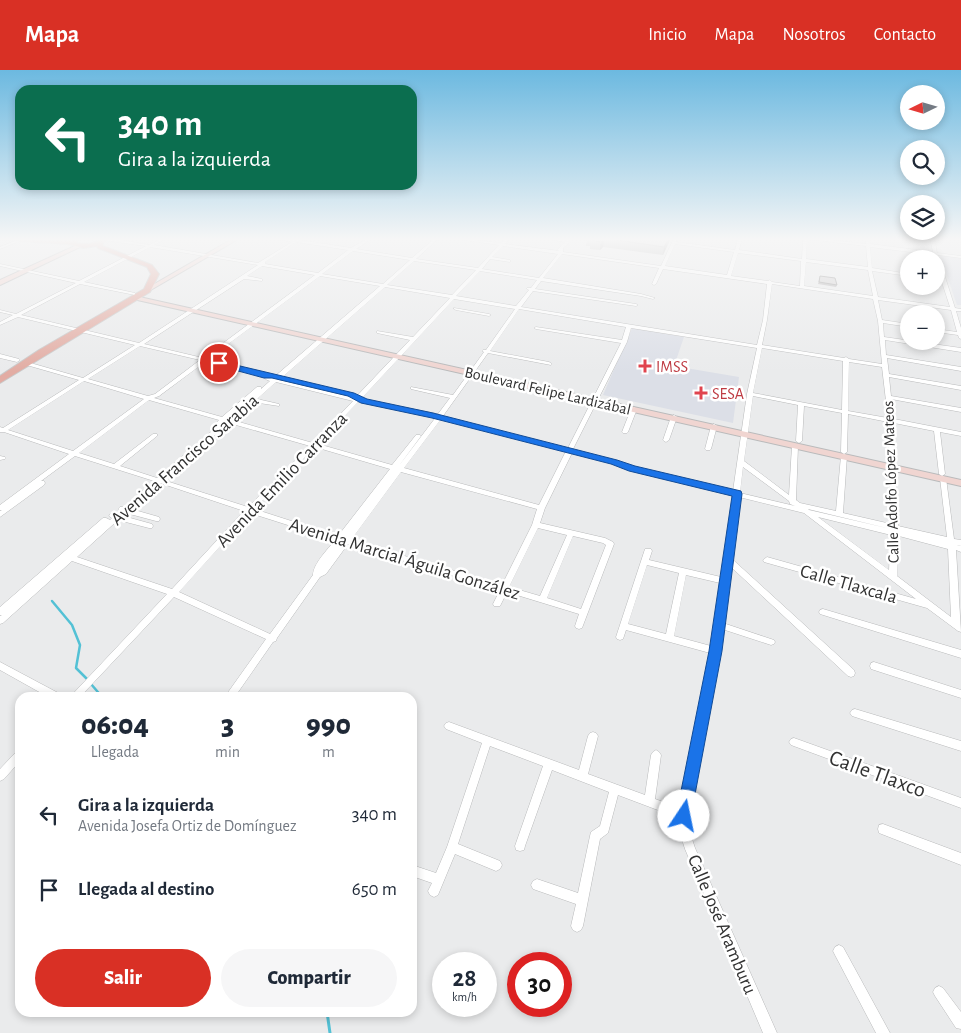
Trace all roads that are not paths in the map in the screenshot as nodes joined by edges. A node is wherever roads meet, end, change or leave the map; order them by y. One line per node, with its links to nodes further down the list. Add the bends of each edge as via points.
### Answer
1 (770, 282): 52 (street, Calle José Aramburu, via 765,320)
2 (78, 283): 20 (street, Boulevard Felipe Lardizábal); 35 (street)
3 (146, 283): 20 (main road)
4 (148, 283): 20 (main road)
5 (154, 283): 20 (main road)
6 (158, 283): 20 (main road)
7 (231, 283): 29 (street)
8 (308, 283): 39 (street)
9 (376, 283): 16 (street)
10 (466, 283): 21 (street, Avenida Emilio Carranza)
11 (534, 283): 18 (street)
12 (573, 283): 23 (street)
13 (777, 283): 17 (street)
14 (799, 283): 17 (street)
15 (872, 283): 22 (street, Calle Adolfo López Mateos)
16 (382, 284): 21 (street); 47 (street, Avenida Francisco Sarabia)
17 (799, 286): 22 (street)
18 (529, 289): 26 (street); 27 (street)
19 (945, 291): 28 (street)
20 (141, 293): 29 (main road, Boulevard Felipe Lardizábal); 43 (main road)
21 (453, 296): 24 (street); 27 (street); 49 (street, Avenida Emilio Carranza)
22 (875, 297): 25 (street); 37 (street, Calle Adolfo López Mateos)
23 (653, 299)
24 (479, 302): 27 (street); 33 (street); 34 (street)
25 (919, 303): 28 (street)
26 (636, 305)
27 (516, 307): 41 (street); 54 (street)
28 (954, 308): 31 (street); 46 (street)
29 (193, 309): 39 (main road, Boulevard Felipe Lardizábal); 51 (street)
30 (456, 309): 33 (street)
31 (961, 309)
32 (0, 310): 35 (street)
33 (468, 311): 34 (street)
34 (475, 312): 36 (street)
35 (18, 314): 38 (street); 43 (street)
36 (490, 315)
37 (880, 321): 40 (street); 48 (street, Calle Adolfo López Mateos)
38 (0, 323)
39 (254, 323): 47 (main road, Boulevard Felipe Lardizábal); 58 (street)
40 (900, 324)
41 (629, 326): 50 (street); 52 (street)
42 (536, 328): 50 (street)
43 (79, 329): 51 (street); 60 (main road)
44 (379, 332): 49 (street)
45 (945, 332): 46 (street)
46 (961, 335)
47 (321, 338): 55 (main road, Boulevard Felipe Lardizábal); 66 (street, Avenida Francisco Sarabia)
48 (882, 338): 53 (street); 57 (street, Calle Adolfo López Mateos)
49 (414, 339): 55 (street, Avenida Emilio Carranza)
50 (624, 342): 76 (street)
51 (138, 345): 58 (street); 67 (street)
52 (756, 347): 59 (street); 71 (street, Calle José Aramburu)
53 (961, 350)
54 (485, 351): 61 (street); 65 (street)
55 (399, 355): 65 (main road, Boulevard Felipe Lardizábal); 75 (street, Avenida Emilio Carranza)
56 (0, 356): 60 (street)
57 (884, 356): 62 (street); 64 (street, Calle Adolfo López Mateos)
58 (204, 359): 66 (street); 73 (street)
59 (846, 361): 64 (street); 82 (street)
60 (21, 362): 63 (main road); 67 (street); 68 (main road)
61 (549, 364)
62 (961, 368)
63 (2, 370)
64 (885, 370): 70 (street); 74 (street, Calle Adolfo López Mateos)
65 (471, 371): 72 (street); 76 (main road, Boulevard Felipe Lardizábal)
66 (271, 377): 75 (street); 77 (street, Avenida Francisco Sarabia); 85 (street, Avenida Francisco Sarabia)
67 (84, 379): 73 (street); 89 (street)
68 (0, 380)
69 (413, 388): 72 (street)
70 (961, 388)
71 (750, 394): 78 (street); 91 (street, Calle José Aramburu)
72 (451, 396): 84 (street)
73 (154, 397): 85 (street); 99 (street)
74 (888, 397): 81 (street); 86 (street, Calle Adolfo López Mateos)
75 (359, 399): 84 (street); 96 (street, Avenida Emilio Carranza)
76 (595, 399): 80 (main road, Boulevard Felipe Lardizábal); 83 (main road, Boulevard Felipe Lardizábal); 98 (street)
77 (254, 400): 79 (street); 85 (street, Avenida Francisco Sarabia)
78 (801, 403): 82 (street); 95 (street)
79 (277, 405)
80 (634, 409): 83 (main road, Boulevard Felipe Lardizábal); 90 (street)
81 (961, 410)
82 (846, 412): 86 (street); 100 (street)
83 (669, 415): 87 (main road, Boulevard Felipe Lardizábal); 91 (main road, Boulevard Felipe Lardizábal); 94 (street)
84 (436, 416): 98 (street); 104 (street)
85 (228, 420): 96 (street); 107 (street, Avenida Francisco Sarabia)
86 (891, 421): 88 (street); 102 (street, Calle Adolfo López Mateos)
87 (714, 426): 91 (main road, Boulevard Felipe Lardizábal); 97 (street)
88 (937, 429): 92 (street); 105 (street)
89 (1, 430): 99 (street, Avenida Marcial Águila González)
90 (624, 432)
91 (745, 432): 95 (main road, Boulevard Felipe Lardizábal); 101 (street, Calle José Aramburu)
92 (961, 434)
93 (155, 435): 103 (street)
94 (666, 440)
95 (797, 444): 100 (main road, Boulevard Felipe Lardizábal); 110 (street)
96 (314, 445): 104 (street); 114 (street, Avenida Emilio Carranza)
97 (708, 450)
98 (570, 451): 109 (street, via 632,469); 112 (street)
99 (77, 453): 103 (street, Avenida Marcial Águila González); 111 (street); 117 (street)
100 (844, 454): 102 (main road, Boulevard Felipe Lardizábal); 116 (street)
101 (740, 461): 109 (street, Calle José Aramburu); 110 (street)
102 (893, 465): 105 (main road, Boulevard Felipe Lardizábal); 120 (street, Calle Adolfo López Mateos)
103 (116, 466): 107 (street, Avenida Marcial Águila González)
104 (398, 469): 112 (street); 122 (street)
105 (942, 476): 106 (main road, Boulevard Felipe Lardizábal); 108 (main road, Boulevard Felipe Lardizábal); 124 (street)
106 (961, 478)
107 (157, 479): 113 (street, Avenida Francisco Sarabia); 114 (street, Avenida Marcial Águila González)
108 (961, 482)
109 (737, 492): 110 (street); 115 (street); 128 (street, Calle José Aramburu)
110 (794, 503): 115 (street); 116 (street)
111 (0, 508)
112 (541, 508): 119 (street)
113 (122, 509): 118 (street, Avenida Francisco Sarabia); 118 (street, via 157,518 147,529)
114 (249, 510): 122 (street, Avenida Marcial Águila González); 135 (street, Avenida Emilio Carranza)
115 (806, 513): 120 (street); 132 (street)
116 (839, 514): 120 (street)
117 (0, 515)
118 (114, 516): 127 (street, Avenida Francisco Sarabia)
119 (536, 525): 121 (street); 134 (street)
120 (894, 530): 124 (street); 132 (street, Calle Adolfo López Mateos)
121 (572, 533): 136 (street); 140 (street, via 610,544)
122 (342, 540): 134 (street, Avenida Marcial Águila González); 149 (street, via 324,572 318,575)
123 (961, 543): 124 (street)
124 (952, 544): 125 (street); 146 (street)
125 (961, 549)
126 (648, 551): 130 (street)
127 (69, 557): 135 (street); 139 (street, Avenida Francisco Sarabia); 142 (street, Avenida Francisco Sarabia)
128 (728, 559): 133 (street, Calle José Aramburu); 155 (street)
129 (767, 560): 138 (street, Calle Tlaxcala)
130 (644, 562): 131 (street); 145 (street)
131 (682, 571): 133 (street); 148 (street)
132 (893, 578): 138 (street)
133 (725, 581): 143 (street, Calle José Aramburu)
134 (504, 589): 136 (street, Avenida Marcial Águila González); 137 (street)
135 (173, 593): 149 (street); 157 (street, Avenida Emilio Carranza)
136 (542, 600): 140 (street, Avenida Marcial Águila González)
137 (497, 604)
138 (930, 606): 146 (street)
139 (0, 612)
140 (582, 612): 144 (street)
141 (822, 612): 152 (street)
142 (0, 621)
143 (719, 625): 150 (street); 151 (street, Calle José Aramburu)
144 (579, 626)
145 (624, 626): 147 (street); 148 (street)
146 (958, 627)
147 (620, 637)
148 (669, 638): 151 (street)
149 (273, 639): 158 (street)
150 (771, 642)
151 (715, 651): 174 (street, Calle José Aramburu)
152 (961, 654)
153 (0, 666): 156 (street)
154 (874, 666): 159 (street)
155 (851, 673)
156 (48, 692)
157 (79, 692)
158 (233, 692)
159 (961, 694)
160 (855, 712): 165 (street)
161 (449, 726): 163 (street)
162 (593, 736): 170 (street)
163 (488, 741): 168 (street); 177 (street)
164 (794, 742): 173 (street, Calle Tlaxco)
165 (961, 746)
166 (656, 755): 172 (street)
167 (15, 760): 169 (street)
168 (549, 764): 170 (street); 176 (street)
169 (0, 776)
170 (582, 777): 171 (street)
171 (615, 789): 172 (street); 182 (street, via 604,828 595,836)
172 (648, 802): 174 (street)
173 (961, 803)
174 (684, 816): 187 (street, Calle José Aramburu, via 684,830 690,849)
175 (883, 829): 178 (street)
176 (520, 846)
177 (452, 847): 179 (street); 180 (street, via 436,885)
178 (961, 859)
179 (496, 865)
180 (417, 873)
181 (537, 885): 182 (street)
182 (582, 900): 183 (street)
183 (577, 926)
184 (839, 951): 188 (street)
185 (939, 992): 186 (street)
186 (961, 1023)
187 (770, 1033)
188 (883, 1033)

